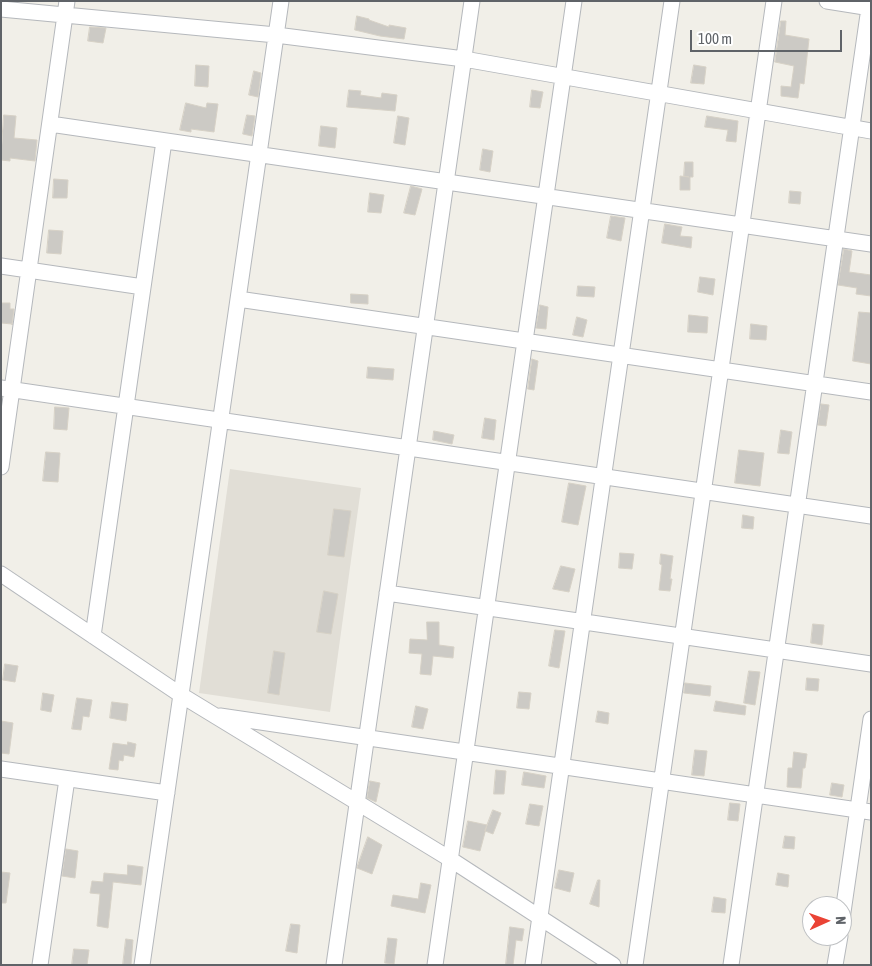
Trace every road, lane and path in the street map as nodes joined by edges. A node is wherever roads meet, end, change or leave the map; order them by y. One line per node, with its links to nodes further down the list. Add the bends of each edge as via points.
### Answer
1 (281, 1): 10 (street)
2 (472, 1): 11 (street)
3 (574, 1): 12 (street)
4 (672, 1): 13 (street)
5 (774, 1): 14 (street)
6 (827, 1): 7 (street)
7 (870, 5): 16 (street)
8 (66, 8): 9 (street); 10 (street); 15 (street)
9 (1, 9)
10 (276, 35): 11 (street); 19 (street)
11 (464, 59): 12 (street); 20 (street)
12 (563, 77): 13 (street); 21 (street)
13 (659, 94): 14 (street); 22 (street)
14 (758, 112): 16 (street); 23 (street)
15 (50, 124): 18 (street); 27 (street)
16 (852, 129): 17 (street); 24 (street)
17 (871, 131)
18 (164, 141): 19 (street); 28 (street)
19 (259, 155): 20 (street); 29 (street)
20 (446, 182): 21 (street); 30 (street)
21 (545, 197): 22 (street); 31 (street)
22 (642, 211): 23 (street); 32 (street)
23 (741, 226): 24 (street); 33 (street)
24 (836, 239): 25 (street); 34 (street)
25 (871, 244)
26 (1, 266): 27 (street)
27 (29, 270): 28 (street); 35 (street)
28 (143, 287): 37 (street)
29 (238, 299): 30 (street); 38 (street)
30 (426, 327): 31 (street); 39 (street)
31 (524, 341): 32 (street); 40 (street)
32 (621, 356): 33 (street); 42 (street)
33 (721, 370): 34 (street); 43 (street)
34 (815, 384): 36 (street); 44 (street)
35 (7, 389): 37 (street); 41 (street)
36 (871, 392)
37 (126, 406): 38 (street); 50 (street)
38 (220, 420): 39 (street); 54 (street)
39 (408, 448): 40 (street); 47 (street)
40 (507, 462): 42 (street); 48 (street)
41 (1, 467)
42 (604, 476): 43 (street); 49 (street)
43 (703, 491): 44 (street); 51 (street)
44 (798, 505): 45 (street); 52 (street)
45 (871, 516)
46 (1, 574): 50 (street)
47 (388, 593): 48 (street); 57 (street)
48 (486, 608): 49 (street); 58 (street)
49 (583, 622): 51 (street); 59 (street)
50 (93, 636): 54 (street)
51 (682, 636): 52 (street); 62 (street)
52 (777, 650): 53 (street); 64 (street)
53 (871, 664)
54 (181, 695): 55 (street); 63 (street)
55 (213, 715): 57 (street); 65 (street)
56 (871, 719): 66 (street)
57 (367, 738): 58 (street); 65 (street)
58 (465, 752): 59 (street); 67 (street)
59 (562, 766): 62 (street); 69 (street)
60 (1, 769): 61 (street)
61 (67, 778): 63 (street); 71 (street)
62 (661, 781): 64 (street); 77 (street)
63 (167, 793): 72 (street)
64 (756, 795): 66 (street); 78 (street)
65 (358, 802): 67 (street); 73 (street)
66 (864, 811): 68 (street)
67 (450, 859): 69 (street); 74 (street)
68 (847, 896)
69 (540, 918): 75 (street); 76 (street)
70 (838, 946): 79 (street)
71 (40, 965)
72 (142, 965)
73 (334, 965)
74 (435, 965)
75 (533, 965)
76 (614, 965)
77 (635, 965)
78 (731, 965)
79 (835, 965)

